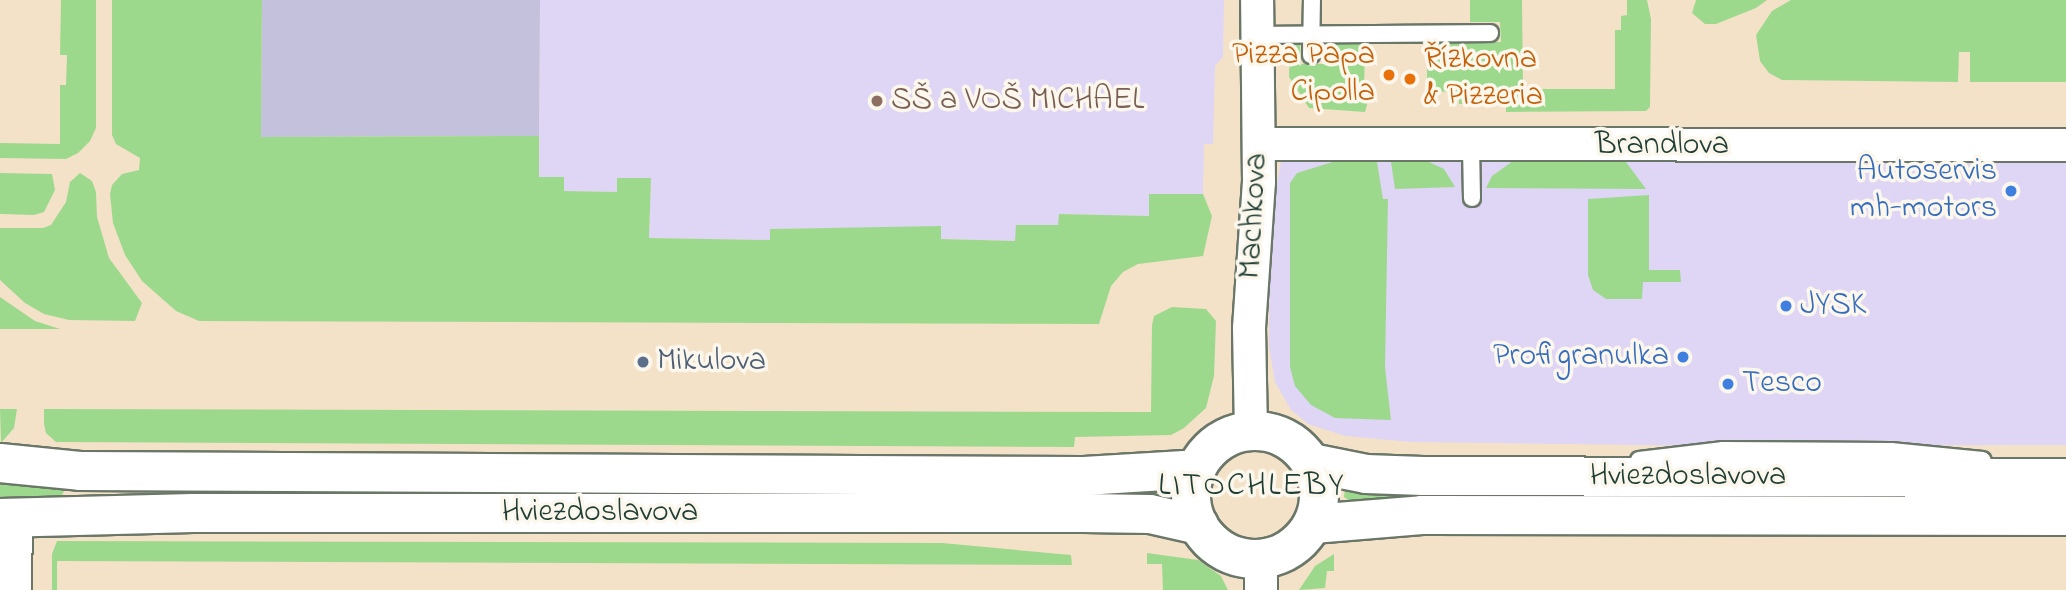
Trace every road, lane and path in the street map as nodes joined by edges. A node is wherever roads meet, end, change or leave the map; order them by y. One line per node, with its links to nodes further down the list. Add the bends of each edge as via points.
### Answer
1 (1257, 0): 4 (street, Machkova)
2 (1312, 0): 5 (lane)
3 (1490, 33): 5 (lane)
4 (1257, 35): 5 (lane); 7 (street, Machkova)
5 (1311, 35): 6 (lane)
6 (1311, 55)
7 (1259, 144): 9 (street, Brandlova); 11 (street, Machkova, via 1249,327)
8 (2066, 145): 9 (street, Brandlova)
9 (1471, 146): 10 (lane)
10 (1472, 198)
11 (1251, 432): 13 (street, via 1282,438); 14 (street, via 1219,442)
12 (0, 463): 14 (street, Hviezdoslavova, via 80,471 1070,476)
13 (1311, 463): 16 (street, Hviezdoslavova, via 1366,474); 20 (street, via 1319,494)
14 (1197, 469): 21 (street, via 1191,498)
15 (2066, 469): 16 (lane, via 1891,451 1723,450)
16 (1495, 477): 17 (street, Hviezdoslavova)
17 (2066, 478)
18 (2066, 516): 20 (street, Hviezdoslavova, via 1422,515)
19 (8, 518): 21 (street, Hviezdoslavova, via 193,513 1084,513 1150,514); 23 (street)
20 (1313, 524): 22 (street)
21 (1199, 525): 22 (street, via 1224,551)
22 (1261, 575)
23 (15, 590)

